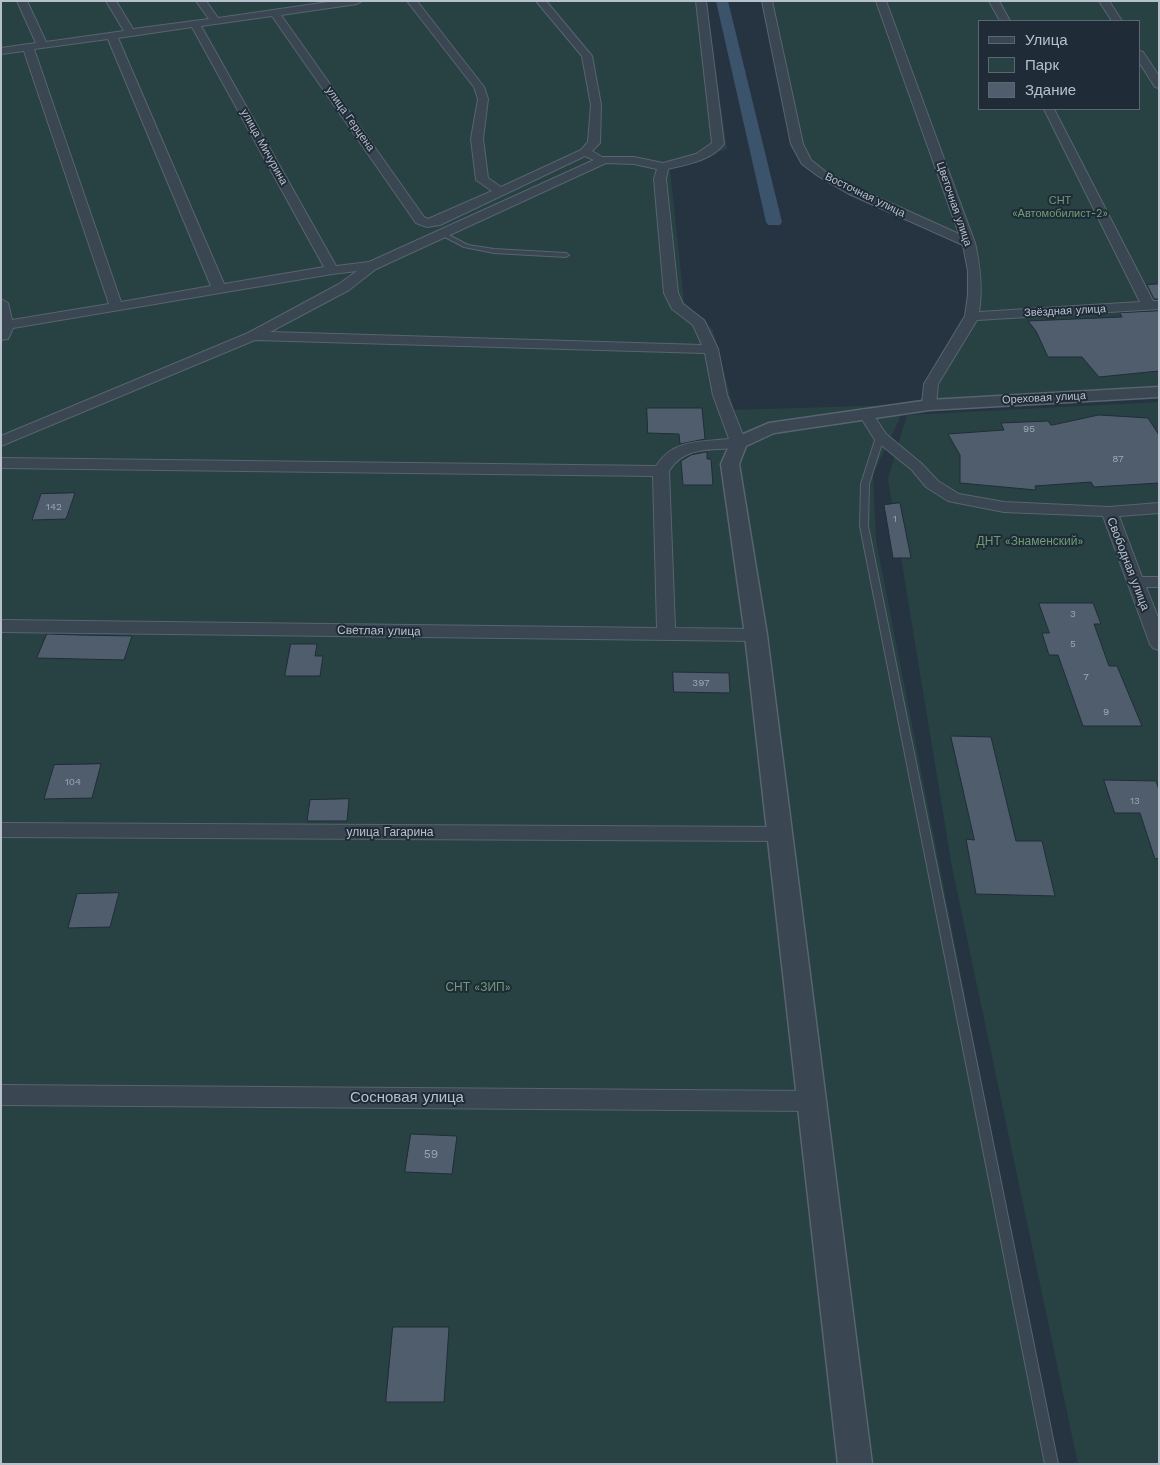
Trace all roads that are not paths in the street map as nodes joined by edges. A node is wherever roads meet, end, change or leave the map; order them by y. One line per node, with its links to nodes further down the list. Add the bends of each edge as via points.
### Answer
1 (22, 1): 21 (street)
2 (111, 1): 19 (street)
3 (201, 1): 17 (street)
4 (290, 1): 13 (street)
5 (357, 1): 13 (street)
6 (412, 1): 30 (street, via 479,87 483,99 478,139 482,180)
7 (541, 1): 27 (street, via 587,56 596,105 594,144)
8 (701, 1): 29 (street, via 718,144 701,156)
9 (766, 1): 32 (street, Восточная улица, via 797,144 806,162 853,190)
10 (881, 1): 32 (street, Цветочная улица)
11 (994, 1): 15 (street)
12 (1104, 1): 16 (street)
13 (297, 10): 14 (street)
14 (275, 13): 17 (street); 30 (street, улица Герцена, via 420,220 436,222)
15 (1004, 20)
16 (1116, 20)
17 (216, 21): 18 (street)
18 (196, 24): 19 (street); 35 (street, улица Мичурина)
19 (130, 33): 20 (street)
20 (112, 36): 21 (street); 36 (street)
21 (42, 46): 22 (street)
22 (28, 47): 23 (street); 38 (street)
23 (1, 51)
24 (1140, 56): 25 (street)
25 (1159, 84)
26 (1050, 110): 39 (street)
27 (586, 152): 28 (street); 30 (street)
28 (604, 160): 29 (street); 31 (street)
29 (663, 166): 44 (street, via 660,179 671,293 677,306 699,322)
30 (500, 191)
31 (443, 234): 33 (lane, via 466,246 494,251); 34 (street)
32 (969, 243): 40 (street, Цветочная улица, via 975,295)
33 (566, 255)
34 (372, 266): 35 (street); 42 (street, via 344,287)
35 (332, 270): 36 (street)
36 (219, 289): 38 (street)
37 (1, 303): 41 (street)
38 (116, 306): 41 (street)
39 (1154, 306): 40 (street, Звёздная улица)
40 (972, 316): 46 (street, Цветочная улица, via 931,384)
41 (4, 326): 43 (street)
42 (253, 336): 44 (street); 49 (street)
43 (1, 339)
44 (711, 349): 50 (street, via 720,395)
45 (1159, 392): 46 (street, Ореховая улица)
46 (929, 405): 47 (street, Ореховая улица)
47 (865, 413): 48 (street); 50 (street, Ореховая улица, via 769,428)
48 (880, 437): 54 (street, via 918,467 932,484 954,498 1004,506); 66 (lane, via 865,484 864,526)
49 (1, 442)
50 (738, 443): 52 (street, via 685,448 670,458); 59 (street, via 730,464)
51 (1, 463): 52 (street)
52 (661, 471): 58 (street)
53 (1159, 508): 54 (street)
54 (1109, 512): 55 (street, Свободная улица)
55 (1135, 582): 56 (street); 60 (street, Свободная улица)
56 (1159, 582)
57 (1, 626): 58 (street, Светлая улица)
58 (666, 634): 59 (street, Светлая улица)
59 (756, 635): 62 (street)
60 (1159, 644)
61 (1, 830): 62 (street, улица Гагарина)
62 (779, 834): 64 (street)
63 (1, 1095): 64 (street, Сосновая улица)
64 (813, 1102): 65 (street)
65 (855, 1464)
66 (1052, 1464)

